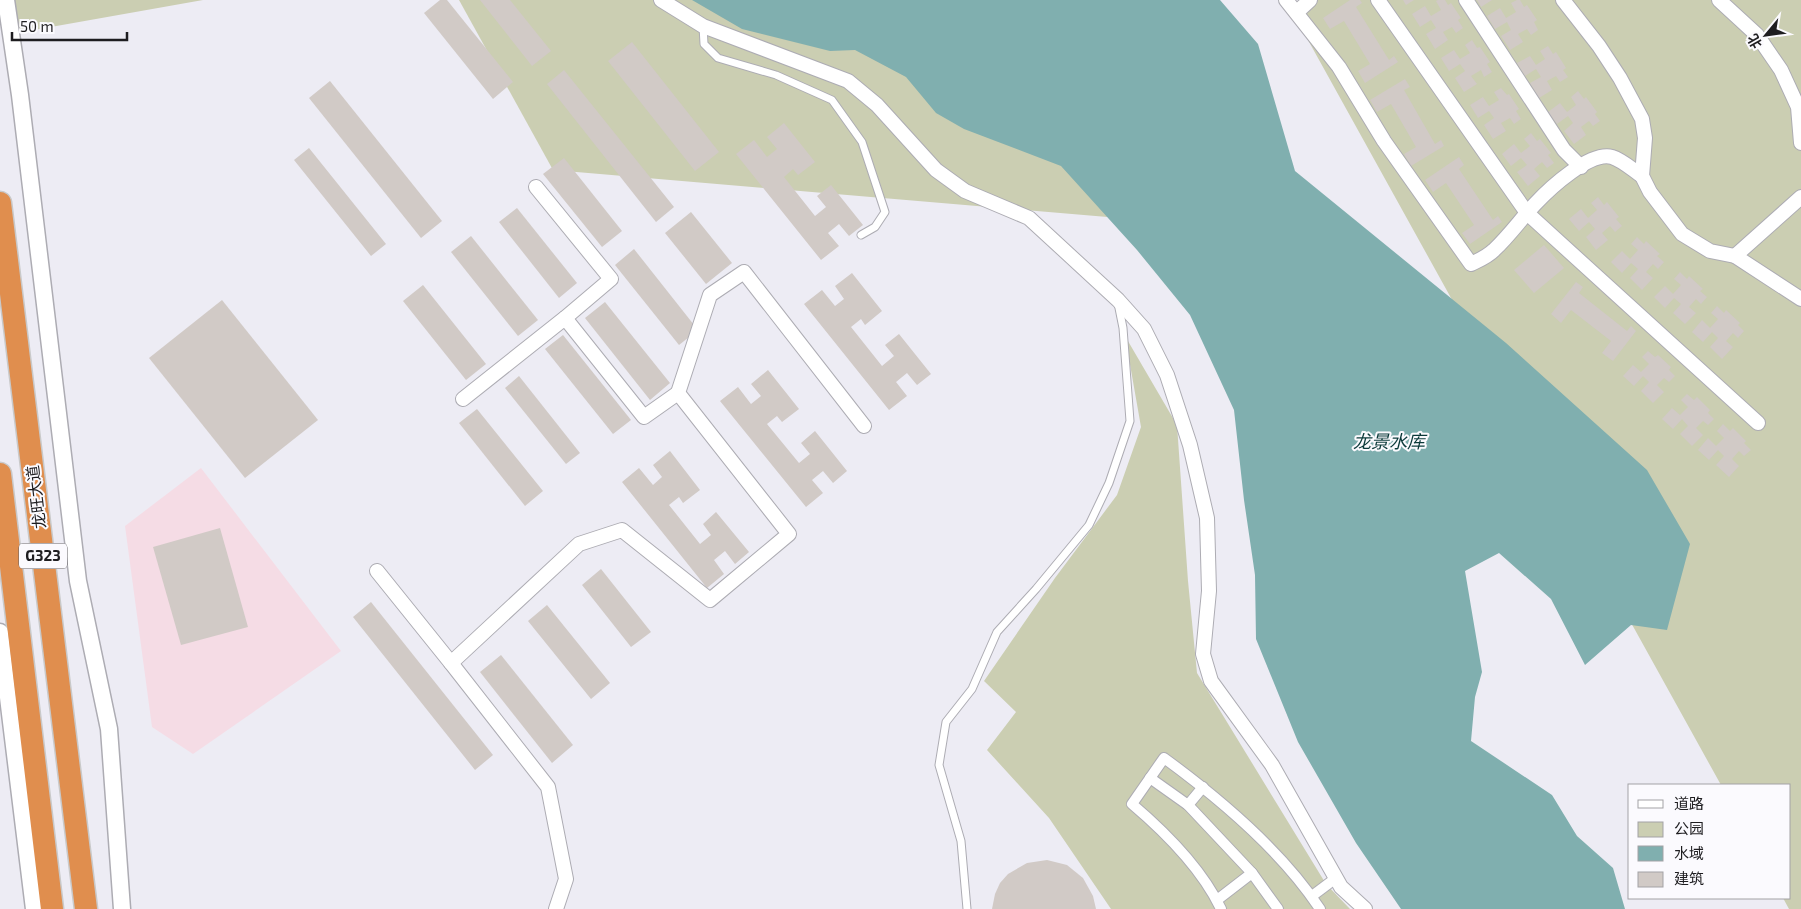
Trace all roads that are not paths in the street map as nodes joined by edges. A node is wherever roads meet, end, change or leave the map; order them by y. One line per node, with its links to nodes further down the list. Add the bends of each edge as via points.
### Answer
1 (6, 0): 41 (street, via 78,581 108,729)
2 (661, 0): 10 (street)
3 (1286, 0): 9 (street)
4 (1310, 0): 9 (street)
5 (1378, 0): 17 (street)
6 (1466, 0): 12 (street, via 1564,150)
7 (1563, 0): 13 (street, via 1599,46 1642,118 1645,138)
8 (1719, 0): 11 (street, via 1757,35 1781,70 1798,107)
9 (1297, 12): 17 (street, via 1339,67 1384,141 1471,264 1494,250)
10 (703, 26): 18 (lane, via 704,44 718,58 776,75 832,100 847,119 862,142 885,212 876,227); 21 (street, via 848,81 877,105 936,170 965,191 1029,218)
11 (1801, 143)
12 (1581, 167): 13 (street, via 1601,156 1613,157); 17 (street)
13 (1642, 176): 19 (street, via 1682,234 1710,251)
14 (536, 187): 22 (street, via 611,278)
15 (1801, 197): 19 (street)
16 (0, 203): 40 (highway, 龙旺大道 / G323)
17 (1527, 213): 25 (street)
18 (861, 235)
19 (1736, 256): 20 (street)
20 (1801, 299)
21 (1118, 300): 35 (street, via 1144,329 1167,375 1190,445 1207,518 1209,591 1204,654 1211,682 1272,764); 43 (lane, via 1130,421 1109,483 1089,525 997,632 972,689 946,722 939,765 962,842)
22 (565, 318): 23 (street, via 644,417); 24 (street)
23 (678, 393): 26 (street, via 710,295 744,272); 30 (street, via 788,534 710,600 622,530 579,544)
24 (463, 399)
25 (1758, 423)
26 (864, 426)
27 (0, 474): 39 (highway, 龙旺大道 / G323)
28 (377, 571): 30 (street)
29 (0, 632): 38 (street)
30 (451, 663): 42 (street, via 548,787 566,879)
31 (1150, 778): 32 (street, via 1164,758); 33 (street); 37 (street, via 1132,804 1158,827 1207,885)
32 (1203, 787): 33 (street); 36 (street, via 1269,847)
33 (1188, 805): 34 (street)
34 (1252, 873): 37 (street); 44 (street)
35 (1336, 878): 36 (street); 46 (street)
36 (1312, 896): 45 (street)
37 (1219, 905)
38 (34, 909)
39 (52, 909)
40 (86, 909)
41 (122, 909)
42 (556, 909)
43 (967, 909)
44 (1278, 909)
45 (1320, 909)
46 (1365, 909)

